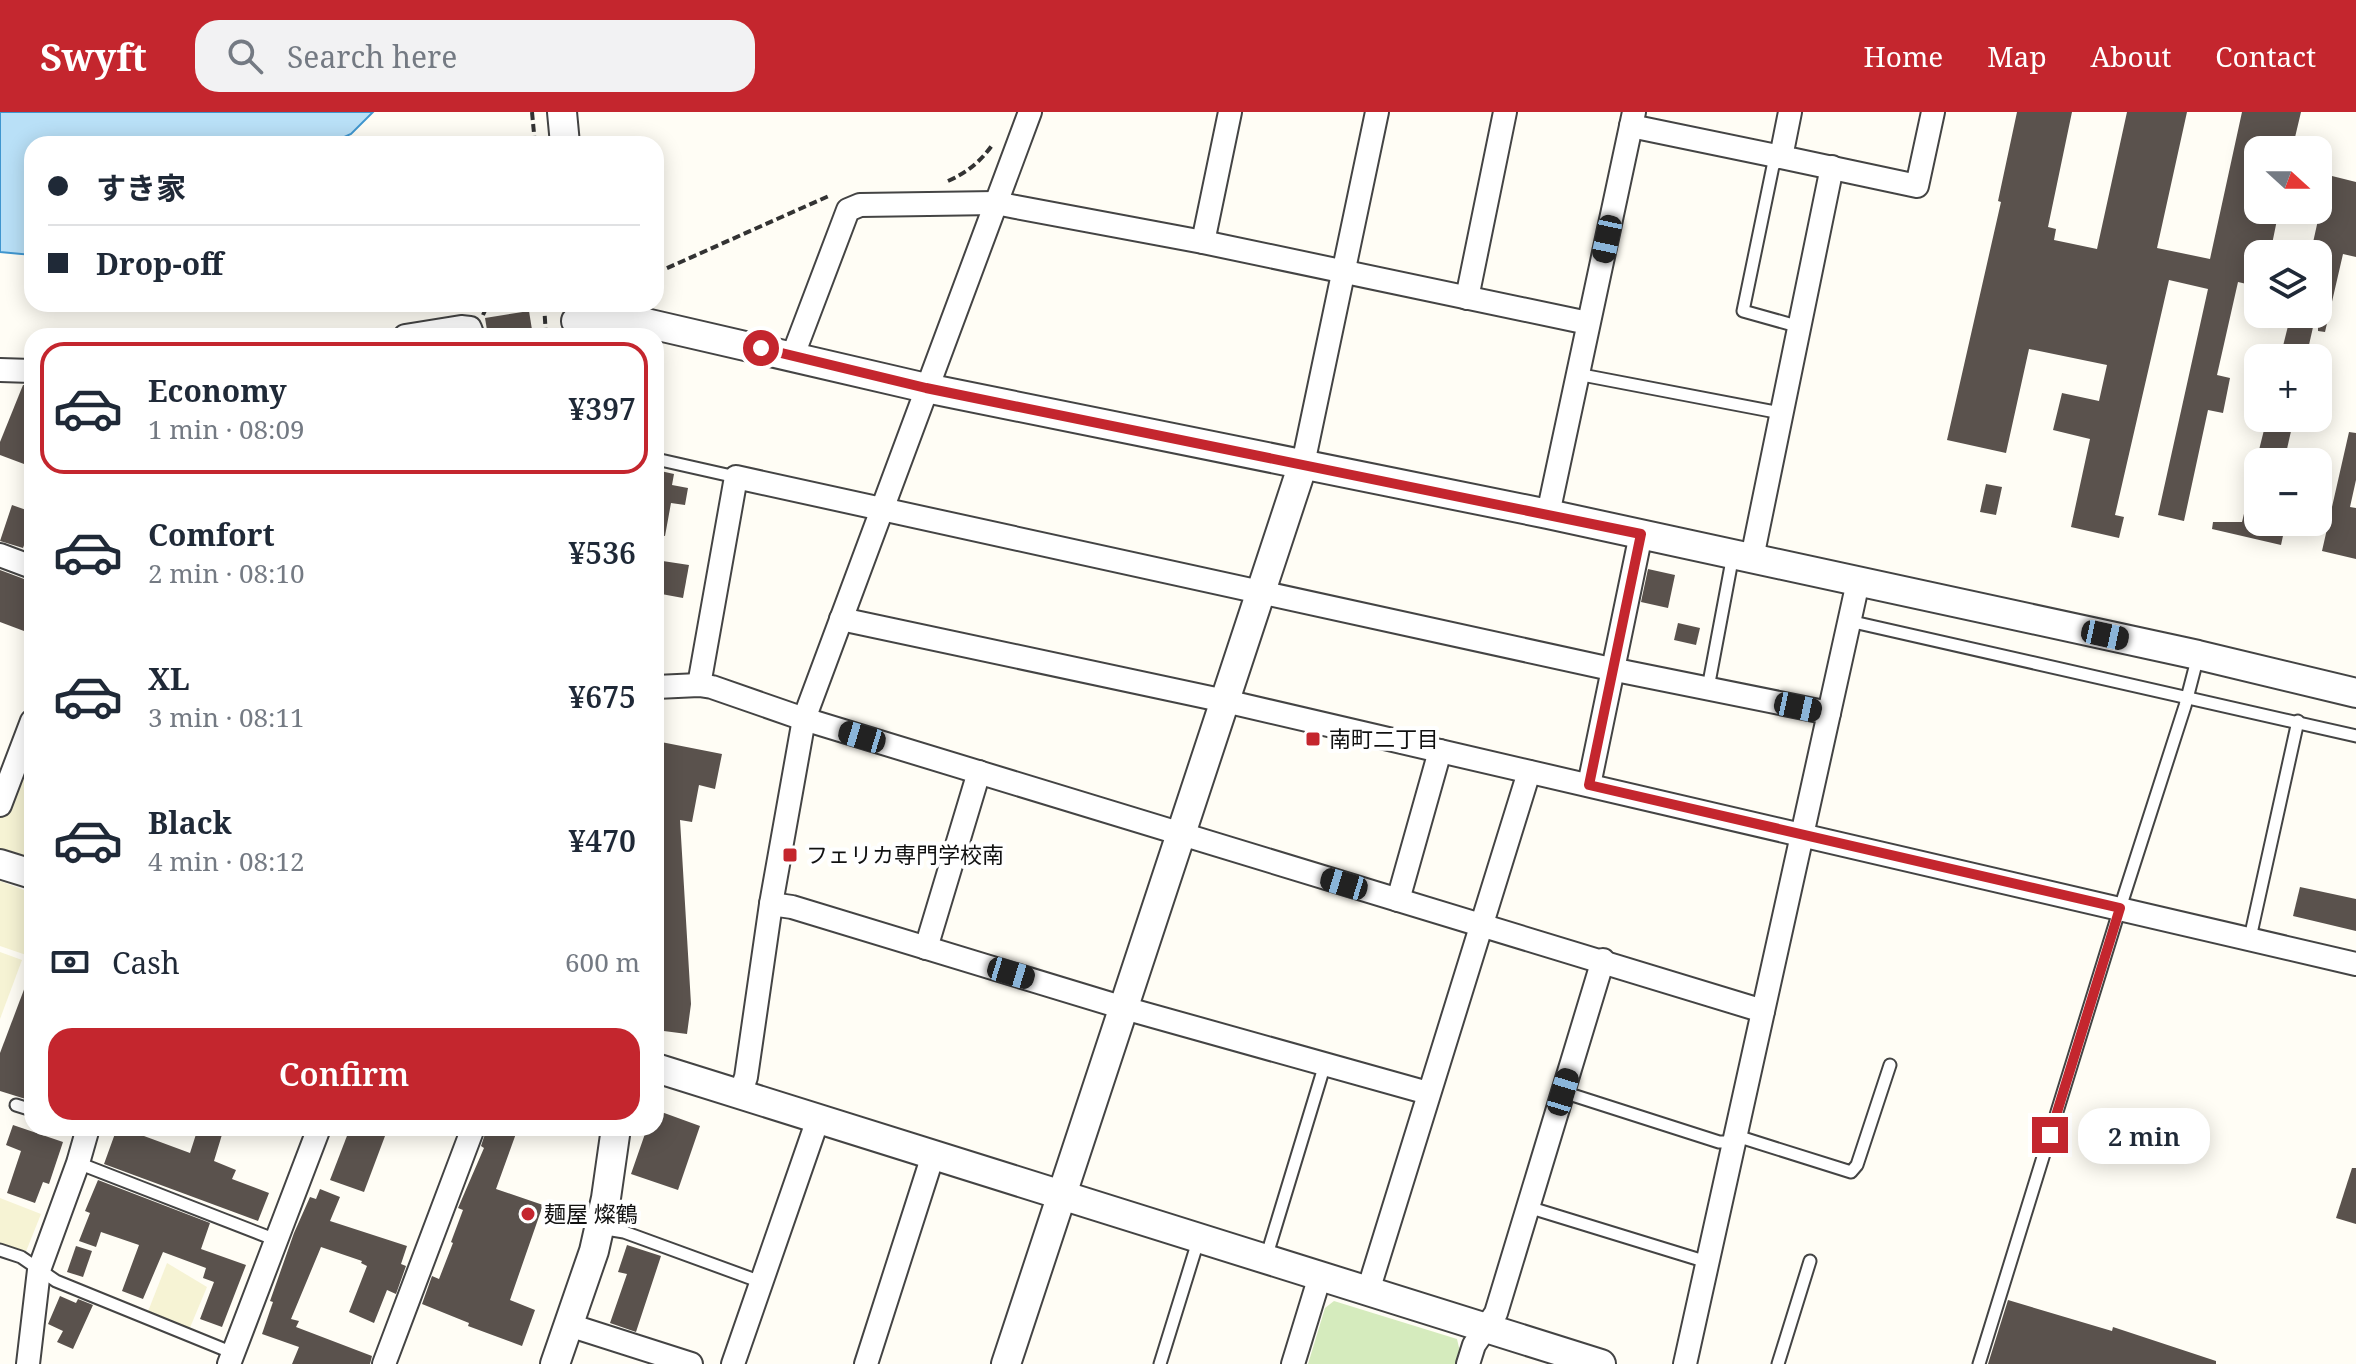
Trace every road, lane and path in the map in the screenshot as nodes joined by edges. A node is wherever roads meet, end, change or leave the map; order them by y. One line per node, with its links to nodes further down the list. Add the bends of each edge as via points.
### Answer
1 (532, 112): 10 (path)
2 (562, 112): 11 (street)
3 (1030, 112): 14 (street)
4 (1230, 112): 16 (street)
5 (1377, 112): 18 (street)
6 (1505, 112): 19 (street)
7 (1790, 112): 12 (street)
8 (1933, 112): 13 (street, via 1917,186)
9 (1633, 119): 12 (street); 23 (street)
10 (534, 136)
11 (564, 136)
12 (1781, 157): 13 (street); 24 (lane, via 1773,166 1743,311)
13 (1832, 167): 24 (street)
14 (996, 203): 16 (street); 25 (street, via 852,206); 29 (street)
15 (744, 234): 17 (path)
16 (1203, 242): 18 (street)
17 (664, 269)
18 (1344, 271): 19 (street); 32 (street)
19 (1467, 298): 23 (street)
20 (484, 312): 21 (path, bridge)
21 (483, 315)
22 (576, 320): 25 (street, via 637,321)
23 (1588, 323): 28 (street)
24 (1800, 327): 30 (street)
25 (793, 355): 29 (street)
26 (0, 370): 27 (street)
27 (24, 371)
28 (1577, 374): 30 (lane); 35 (street)
29 (926, 388): 32 (street); 34 (street)
30 (1781, 413): 38 (street)
31 (664, 461): 33 (lane)
32 (1303, 464): 35 (street); 41 (street)
33 (736, 477): 34 (street); 46 (street)
34 (880, 510): 41 (street); 42 (street)
35 (1548, 514): 36 (street)
36 (1641, 534): 38 (street); 45 (street)
37 (0, 555): 39 (street)
38 (1743, 556): 40 (street); 48 (lane)
39 (24, 564)
40 (1858, 582): 43 (street); 44 (street)
41 (1261, 591): 45 (street); 51 (street)
42 (841, 619): 51 (street); 53 (street)
43 (1849, 621): 50 (lane); 52 (street)
44 (2198, 655): 49 (street); 50 (lane)
45 (1611, 669): 48 (street); 60 (street)
46 (699, 685): 47 (street); 53 (street)
47 (664, 687)
48 (1708, 688): 52 (street)
49 (2356, 693)
50 (2188, 697): 54 (lane); 68 (lane)
51 (1225, 701): 57 (street); 63 (street)
52 (1829, 713): 62 (street)
53 (804, 719): 58 (street); 67 (street)
54 (2298, 721): 55 (lane); 70 (lane)
55 (2356, 736)
56 (24, 742): 61 (street)
57 (1440, 751): 59 (street); 66 (street)
58 (979, 772): 63 (street); 71 (street)
59 (1529, 772): 60 (street); 69 (street)
60 (1589, 785): 62 (street)
61 (0, 805)
62 (1802, 834): 68 (street); 75 (street)
63 (1181, 835): 66 (street); 74 (street)
64 (0, 864): 65 (street)
65 (24, 872)
66 (1398, 900): 69 (street)
67 (771, 904): 71 (street); 81 (street)
68 (2120, 908): 70 (street); 121 (lane)
69 (1482, 926): 72 (street); 80 (street)
70 (2250, 938): 73 (street)
71 (926, 948): 74 (street)
72 (1603, 960): 75 (street); 79 (street)
73 (2356, 964)
74 (1124, 1008): 76 (street); 92 (street)
75 (1763, 1011): 89 (street)
76 (1325, 1064): 80 (street); 98 (lane)
77 (1890, 1065): 89 (lane, via 1851,1172 1743,1138)
78 (664, 1070): 81 (street)
79 (1563, 1092): 89 (lane, via 1719,1142); 93 (street)
80 (1428, 1093): 104 (street)
81 (740, 1094): 84 (street)
82 (16, 1105): 83 (lane)
83 (24, 1108)
84 (818, 1119): 90 (street); 103 (street)
85 (84, 1136): 91 (street)
86 (316, 1136): 96 (street)
87 (470, 1136): 109 (street)
88 (615, 1136): 94 (street)
89 (1734, 1142): 100 (street)
90 (933, 1155): 92 (street); 113 (street)
91 (78, 1163): 96 (lane); 101 (street)
92 (1062, 1195): 95 (street); 114 (street)
93 (1528, 1207): 100 (lane); 106 (street, via 1496,1313)
94 (600, 1228): 103 (lane); 105 (street)
95 (1199, 1238): 98 (street); 115 (lane)
96 (276, 1240): 107 (street)
97 (0, 1250): 101 (lane)
98 (1265, 1259): 102 (street)
99 (1810, 1261): 120 (lane)
100 (1707, 1262): 119 (street)
101 (39, 1270): 107 (lane); 108 (street)
102 (1320, 1276): 104 (street); 116 (street)
103 (761, 1282): 112 (street)
104 (1368, 1291): 106 (street)
105 (569, 1325): 110 (street); 111 (street)
106 (1485, 1328): 117 (street); 118 (street)
107 (231, 1359)
108 (28, 1364)
109 (384, 1364)
110 (555, 1364)
111 (691, 1364)
112 (733, 1364)
113 (866, 1364)
114 (1006, 1364)
115 (1160, 1364)
116 (1293, 1364)
117 (1468, 1364)
118 (1601, 1364)
119 (1685, 1364)
120 (1778, 1364)
121 (1979, 1364)

